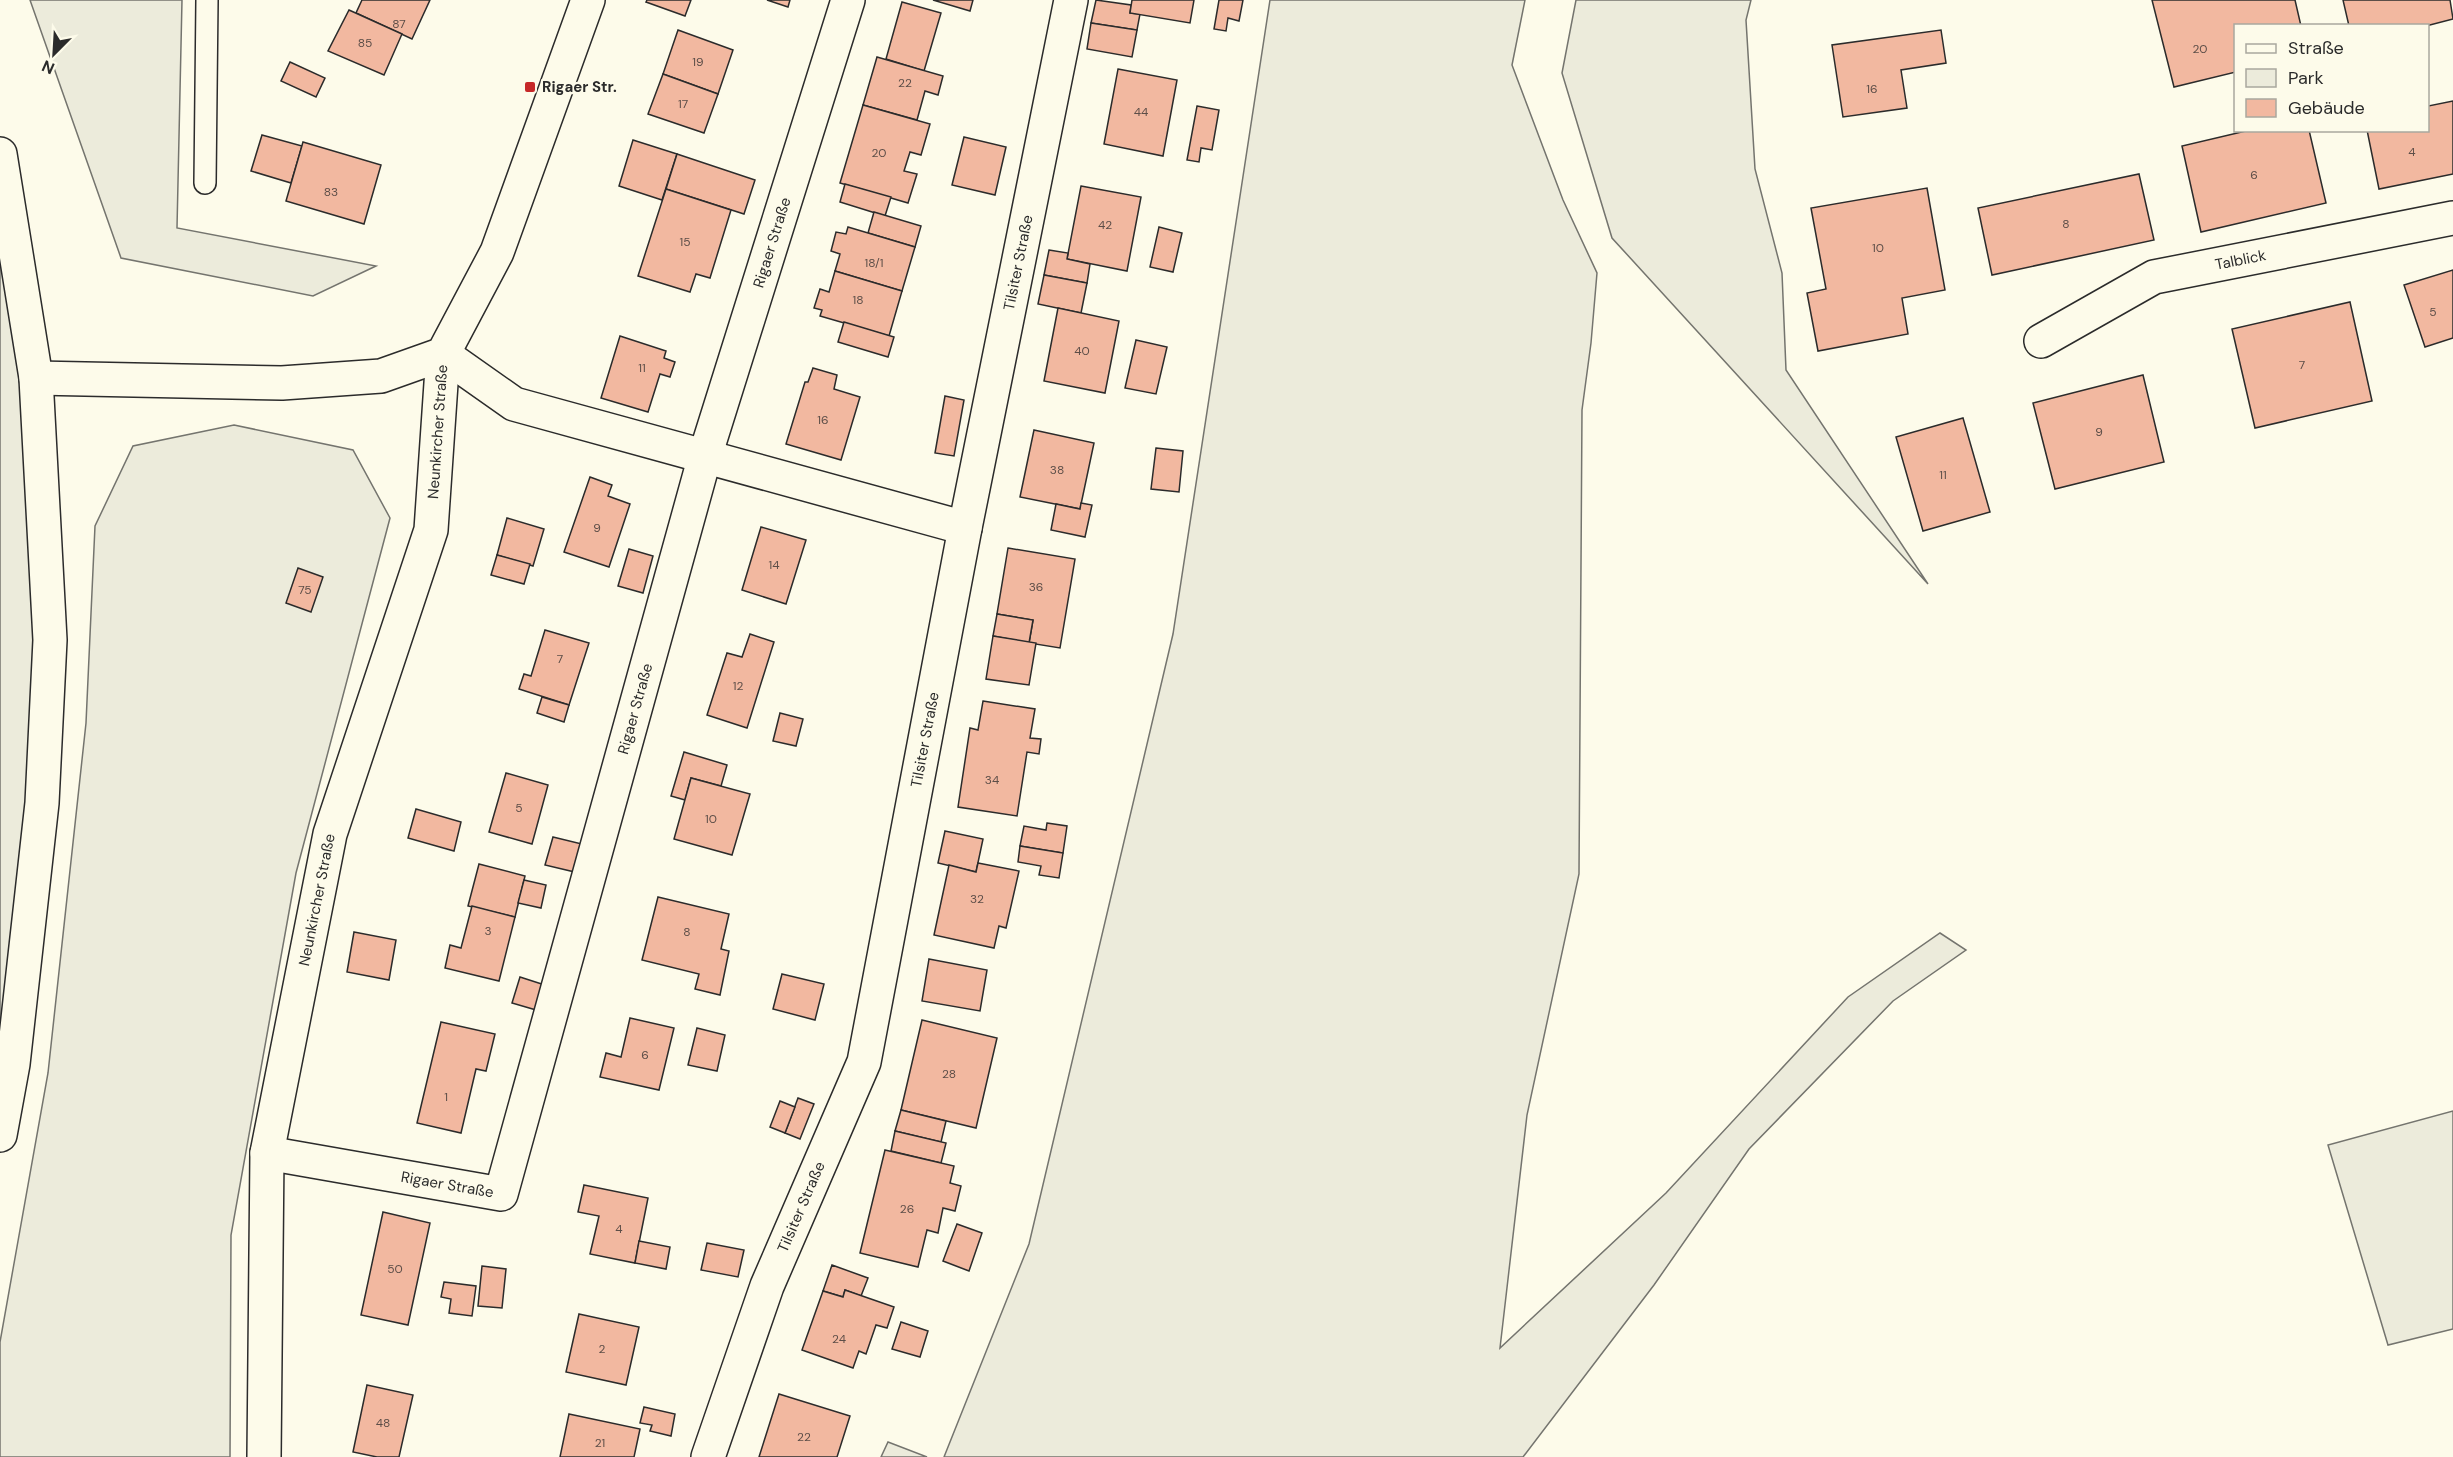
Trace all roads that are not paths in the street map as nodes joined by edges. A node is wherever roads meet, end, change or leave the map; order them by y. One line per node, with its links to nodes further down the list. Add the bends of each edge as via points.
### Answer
1 (207, 0): 6 (lane)
2 (588, 0): 9 (street, Neunkircher Straße, via 497,252)
3 (848, 0): 11 (street, Rigaer Straße)
4 (1071, 0): 12 (street, Tilsiter Straße)
5 (0, 154): 10 (street)
6 (205, 183)
7 (2453, 218): 8 (street, Talblick, via 2154,277)
8 (2041, 341)
9 (443, 354): 10 (street, Neunkircher Straße, via 381,376 282,383); 11 (street, via 514,404); 14 (street, Neunkircher Straße, via 431,530 330,834)
10 (36, 378): 13 (street, via 50,640 43,780 13,1064)
11 (705, 456): 12 (street); 14 (street, Rigaer Straße, via 501,1194)
12 (965, 528): 16 (street, Tilsiter Straße, via 864,1062 767,1286)
13 (0, 1135)
14 (267, 1153): 15 (street, Neunkircher Straße)
15 (264, 1457)
16 (708, 1457)

